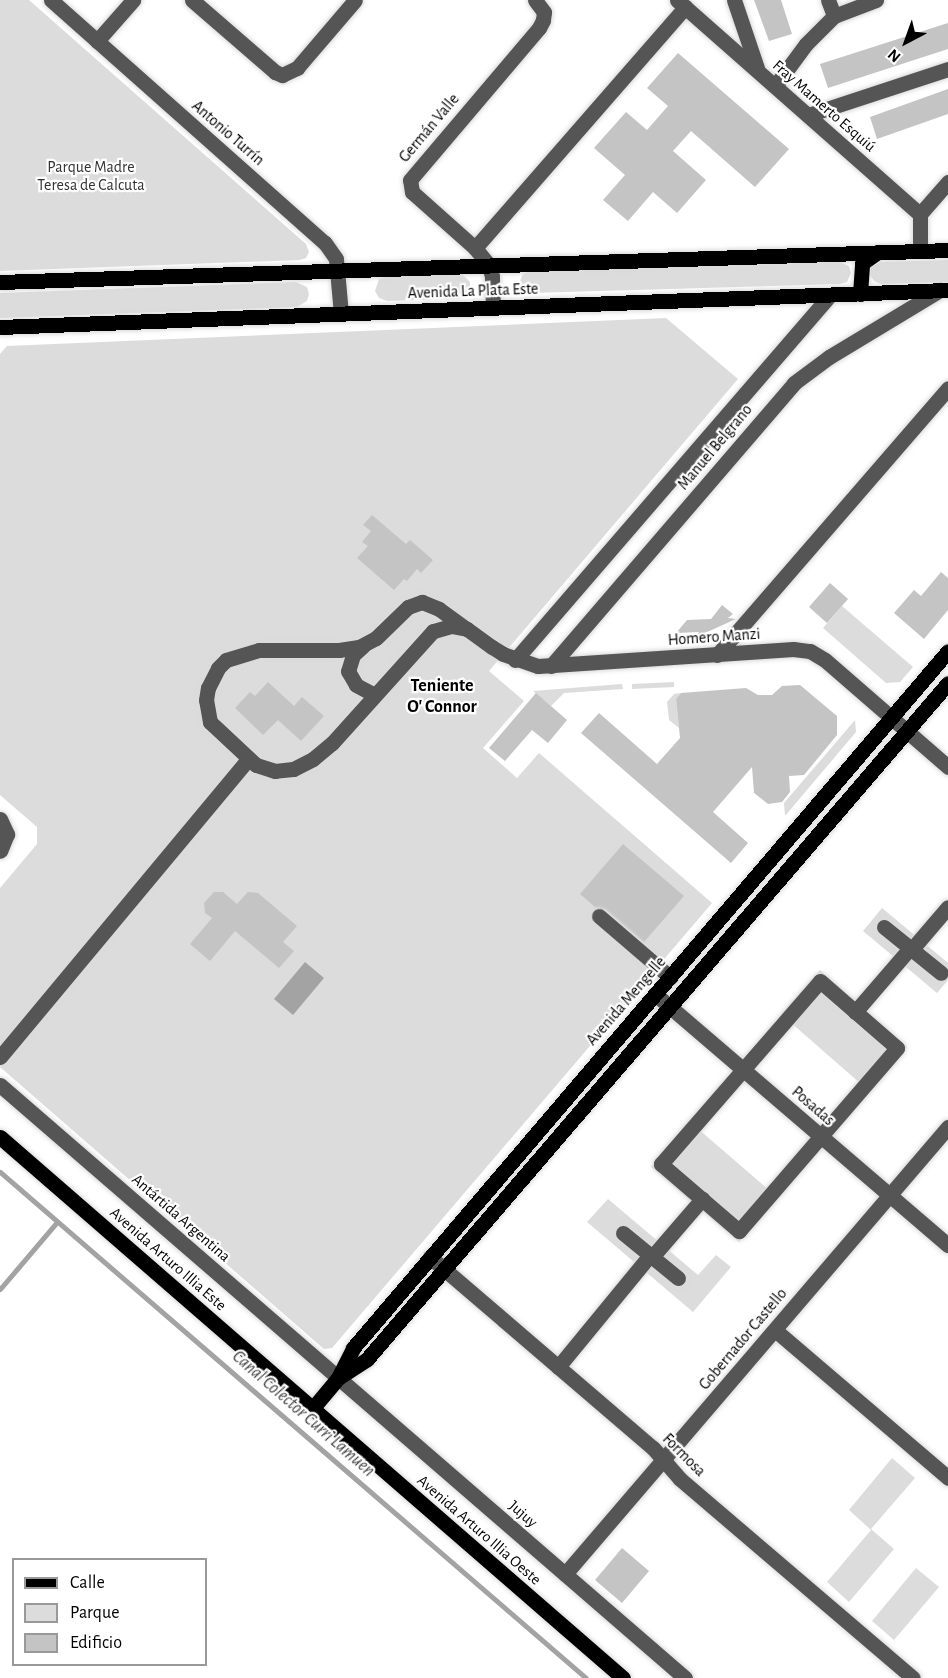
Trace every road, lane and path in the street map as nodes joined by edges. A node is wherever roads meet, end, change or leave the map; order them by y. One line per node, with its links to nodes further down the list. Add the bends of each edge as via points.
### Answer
1 (51, 0): 11 (street, Antonio Turrín)
2 (133, 0): 11 (street)
3 (192, 0): 4 (street, via 282,75 297,68)
4 (355, 0)
5 (536, 0): 18 (street, Germán Valle, via 544,12 539,28 410,180 412,192)
6 (734, 0): 13 (street)
7 (828, 0): 10 (street)
8 (876, 0): 10 (street)
9 (681, 3): 13 (street, Fray Mamerto Esquiú); 18 (street)
10 (834, 16): 14 (street, via 806,44)
11 (98, 41): 23 (street, Antonio Turrín, via 325,243)
12 (948, 69): 15 (street)
13 (758, 71): 14 (street, Fray Mamerto Esquiú)
14 (775, 86): 15 (street, Fray Mamerto Esquiú)
15 (808, 115): 17 (street, Fray Mamerto Esquiú)
16 (948, 182): 17 (street)
17 (920, 214): 20 (street)
18 (475, 248): 22 (street, Germán Valle)
19 (948, 250): 20 (main road, Avenida La Plata Este)
20 (920, 251): 21 (main road, Avenida La Plata Este)
21 (878, 252): 22 (main road, Avenida La Plata Este); 26 (main road, via 862,263)
22 (488, 264): 23 (main road, Avenida La Plata Este); 28 (street)
23 (338, 269): 24 (main road, Avenida La Plata Este); 29 (street, Antonio Turrín)
24 (0, 282)
25 (944, 290): 26 (main road, Avenida La Plata Este); 37 (street, Manuel Belgrano, via 829,357 794,383)
26 (860, 294): 27 (main road, Avenida La Plata Este)
27 (830, 295): 28 (main road, Avenida La Plata Este); 36 (street, Manuel Belgrano)
28 (493, 308): 29 (main road, Avenida La Plata Este)
29 (341, 314): 30 (main road, Avenida La Plata Este)
30 (0, 327)
31 (948, 388): 35 (street)
32 (467, 629): 33 (street, via 422,602 408,607); 36 (street); 39 (street, via 451,626 433,631)
33 (368, 643): 39 (street, via 353,655 348,671 356,685); 42 (street, via 339,650 259,650 226,660 208,688 206,711 216,730)
34 (948, 651): 40 (main road, Avenida Mengelle)
35 (717, 655): 37 (street, Homero Manzi); 40 (street, Homero Manzi, via 810,651)
36 (516, 660): 37 (street, Homero Manzi)
37 (551, 666)
38 (948, 683): 41 (main road, Avenida Mengelle)
39 (375, 695): 42 (street, via 332,743 303,765 275,771)
40 (891, 718): 41 (street, Homero Manzi); 51 (main road, Avenida Mengelle)
41 (907, 731): 43 (street, Homero Manzi); 53 (main road, Avenida Mengelle)
42 (248, 759): 55 (street)
43 (948, 766)
44 (0, 819): 45 (street, via 7,834)
45 (0, 851)
46 (948, 907): 49 (street)
47 (599, 916): 51 (street)
48 (884, 927): 49 (street)
49 (911, 949): 50 (street); 54 (street)
50 (941, 973)
51 (670, 977): 52 (main road, Avenida Mengelle)
52 (655, 994): 53 (street, Posadas); 66 (main road, Avenida Mengelle)
53 (669, 1007): 56 (street, Posadas); 67 (main road, Avenida Mengelle)
54 (855, 1012): 56 (street, via 819,981); 59 (street, via 897,1048)
55 (0, 1057)
56 (743, 1070): 59 (street, Posadas); 62 (street, via 662,1164)
57 (0, 1084): 71 (street, Antártida Argentina)
58 (948, 1127): 61 (street, Gobernador Castello)
59 (821, 1136): 61 (street, Posadas); 62 (street, via 739,1231)
60 (0, 1137): 72 (main road, Avenida Arturo Illia Este)
61 (890, 1195): 64 (street, Posadas); 69 (street, Gobernador Castello)
62 (702, 1199): 65 (street)
63 (623, 1233): 65 (street)
64 (948, 1245)
65 (651, 1256): 68 (street); 70 (street)
66 (430, 1257): 67 (street, Formosa); 71 (main road, Avenida Mengelle, via 353,1348)
67 (444, 1269): 70 (street, Formosa); 71 (main road, Avenida Mengelle, via 363,1363)
68 (678, 1278)
69 (775, 1330): 73 (street, Gobernador Castello); 74 (street)
70 (558, 1367): 73 (street, Formosa)
71 (338, 1378): 72 (main road, Avenida Mengelle); 75 (street, Jujuy)
72 (312, 1409): 76 (main road, Avenida Arturo Illia Oeste)
73 (664, 1460): 75 (street, Gobernador Castello); 78 (street, Formosa, via 689,1486)
74 (948, 1478)
75 (565, 1574): 77 (street, Jujuy)
76 (623, 1678)
77 (685, 1678)
78 (913, 1678)

